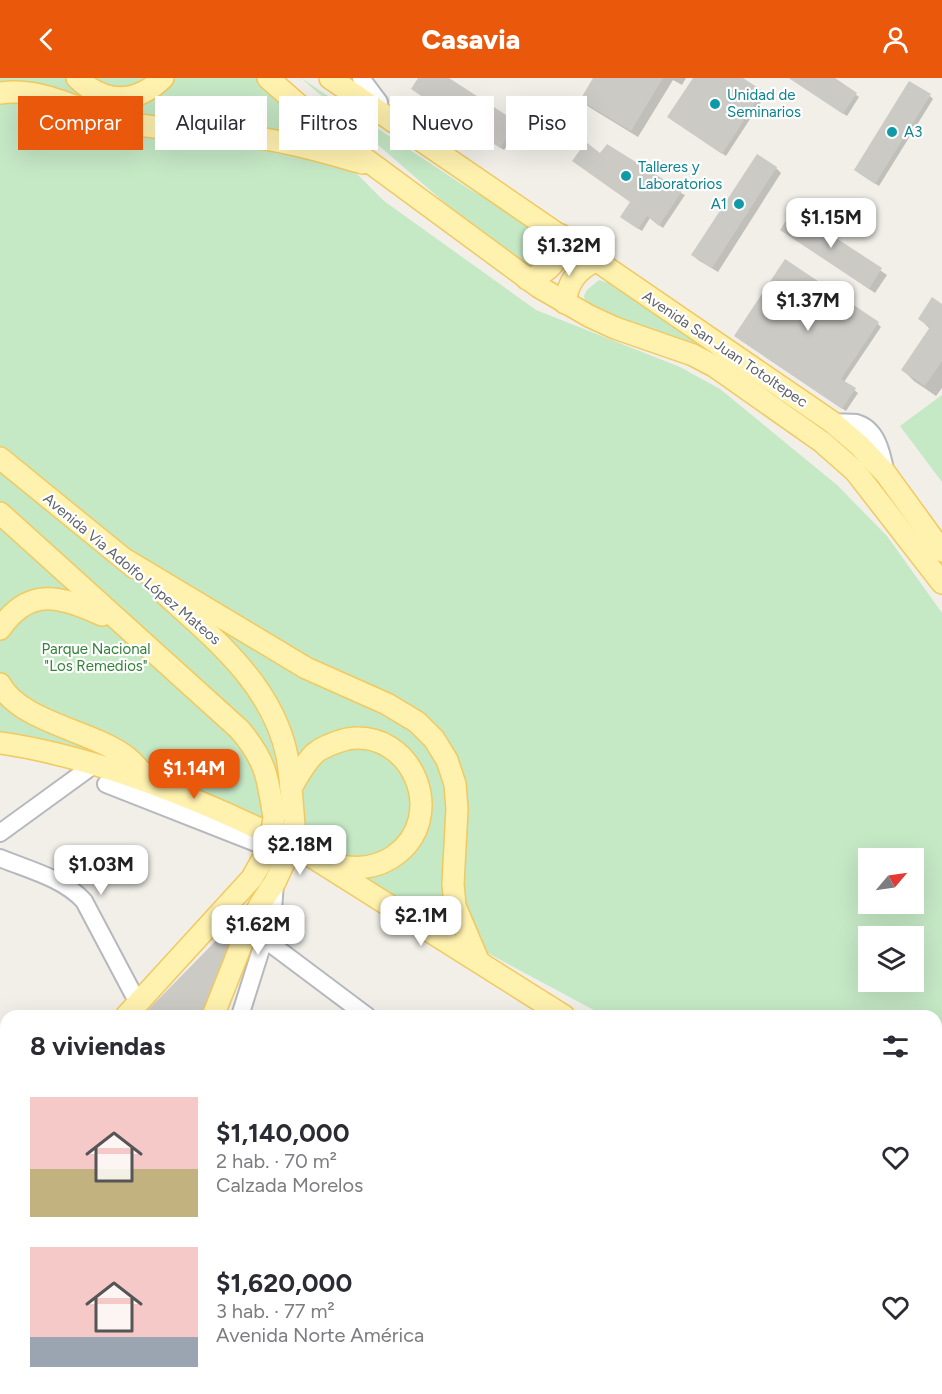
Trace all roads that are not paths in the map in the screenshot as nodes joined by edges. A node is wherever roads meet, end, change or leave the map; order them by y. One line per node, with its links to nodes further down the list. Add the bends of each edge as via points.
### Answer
1 (77, 78): 2 (main road, via 106,97 123,98 153,88)
2 (163, 78)
3 (268, 78): 13 (main road, Avenida San Juan Totoltepec, via 334,136)
4 (286, 78): 13 (main road, via 342,127)
5 (330, 78): 9 (main road)
6 (347, 78): 10 (main road)
7 (362, 78): 11 (street)
8 (0, 93): 13 (main road, via 54,98 132,124 302,146)
9 (361, 96)
10 (366, 96)
11 (371, 96)
12 (378, 107): 14 (main road, Avenida San Juan Totoltepec, via 407,132)
13 (378, 168): 16 (main road, Avenida San Juan Totoltepec)
14 (561, 236): 15 (main road, Avenida San Juan Totoltepec); 16 (main road, via 557,260 550,269)
15 (595, 261): 17 (main road, via 573,277); 20 (main road, Avenida San Juan Totoltepec, via 832,422 886,474)
16 (527, 279): 17 (main road, Avenida San Juan Totoltepec)
17 (565, 303): 22 (main road, Avenida San Juan Totoltepec, via 615,328 714,366 822,442 855,471)
18 (0, 458): 21 (main road, Avenida Via Adolfo López Mateos)
19 (0, 513): 23 (main road)
20 (942, 551)
21 (126, 560): 30 (main road, Avenida Via Adolfo López Mateos, via 226,649 245,671 276,724 287,754); 38 (main road, via 306,668 387,704 417,722 434,739 455,784 455,906)
22 (942, 583)
23 (124, 626): 24 (main road, via 79,604 51,598 27,603 9,616); 31 (main road, via 255,747 265,768)
24 (0, 629)
25 (0, 684): 29 (main road, via 19,705 124,754)
26 (0, 743): 27 (main road)
27 (94, 764): 29 (main road); 32 (street)
28 (106, 784): 33 (street)
29 (153, 784): 31 (main road)
30 (291, 788): 31 (main road, Avenida Via Adolfo López Mateos); 35 (main road, via 316,752 335,742 357,738 378,741 398,752 412,768 421,789 422,811 416,832 403,850 385,863 341,867)
31 (276, 824): 33 (main road, bridge); 35 (main road)
32 (0, 833)
33 (279, 851): 36 (main road); 39 (main road)
34 (0, 858): 39 (street, via 63,883 84,901)
35 (316, 859): 38 (main road)
36 (275, 882): 37 (street, via 273,911); 40 (main road, via 250,923)
37 (263, 938): 41 (street); 42 (street)
38 (478, 960): 43 (main road)
39 (132, 1009)
40 (215, 1010)
41 (241, 1010)
42 (359, 1010)
43 (555, 1010)

